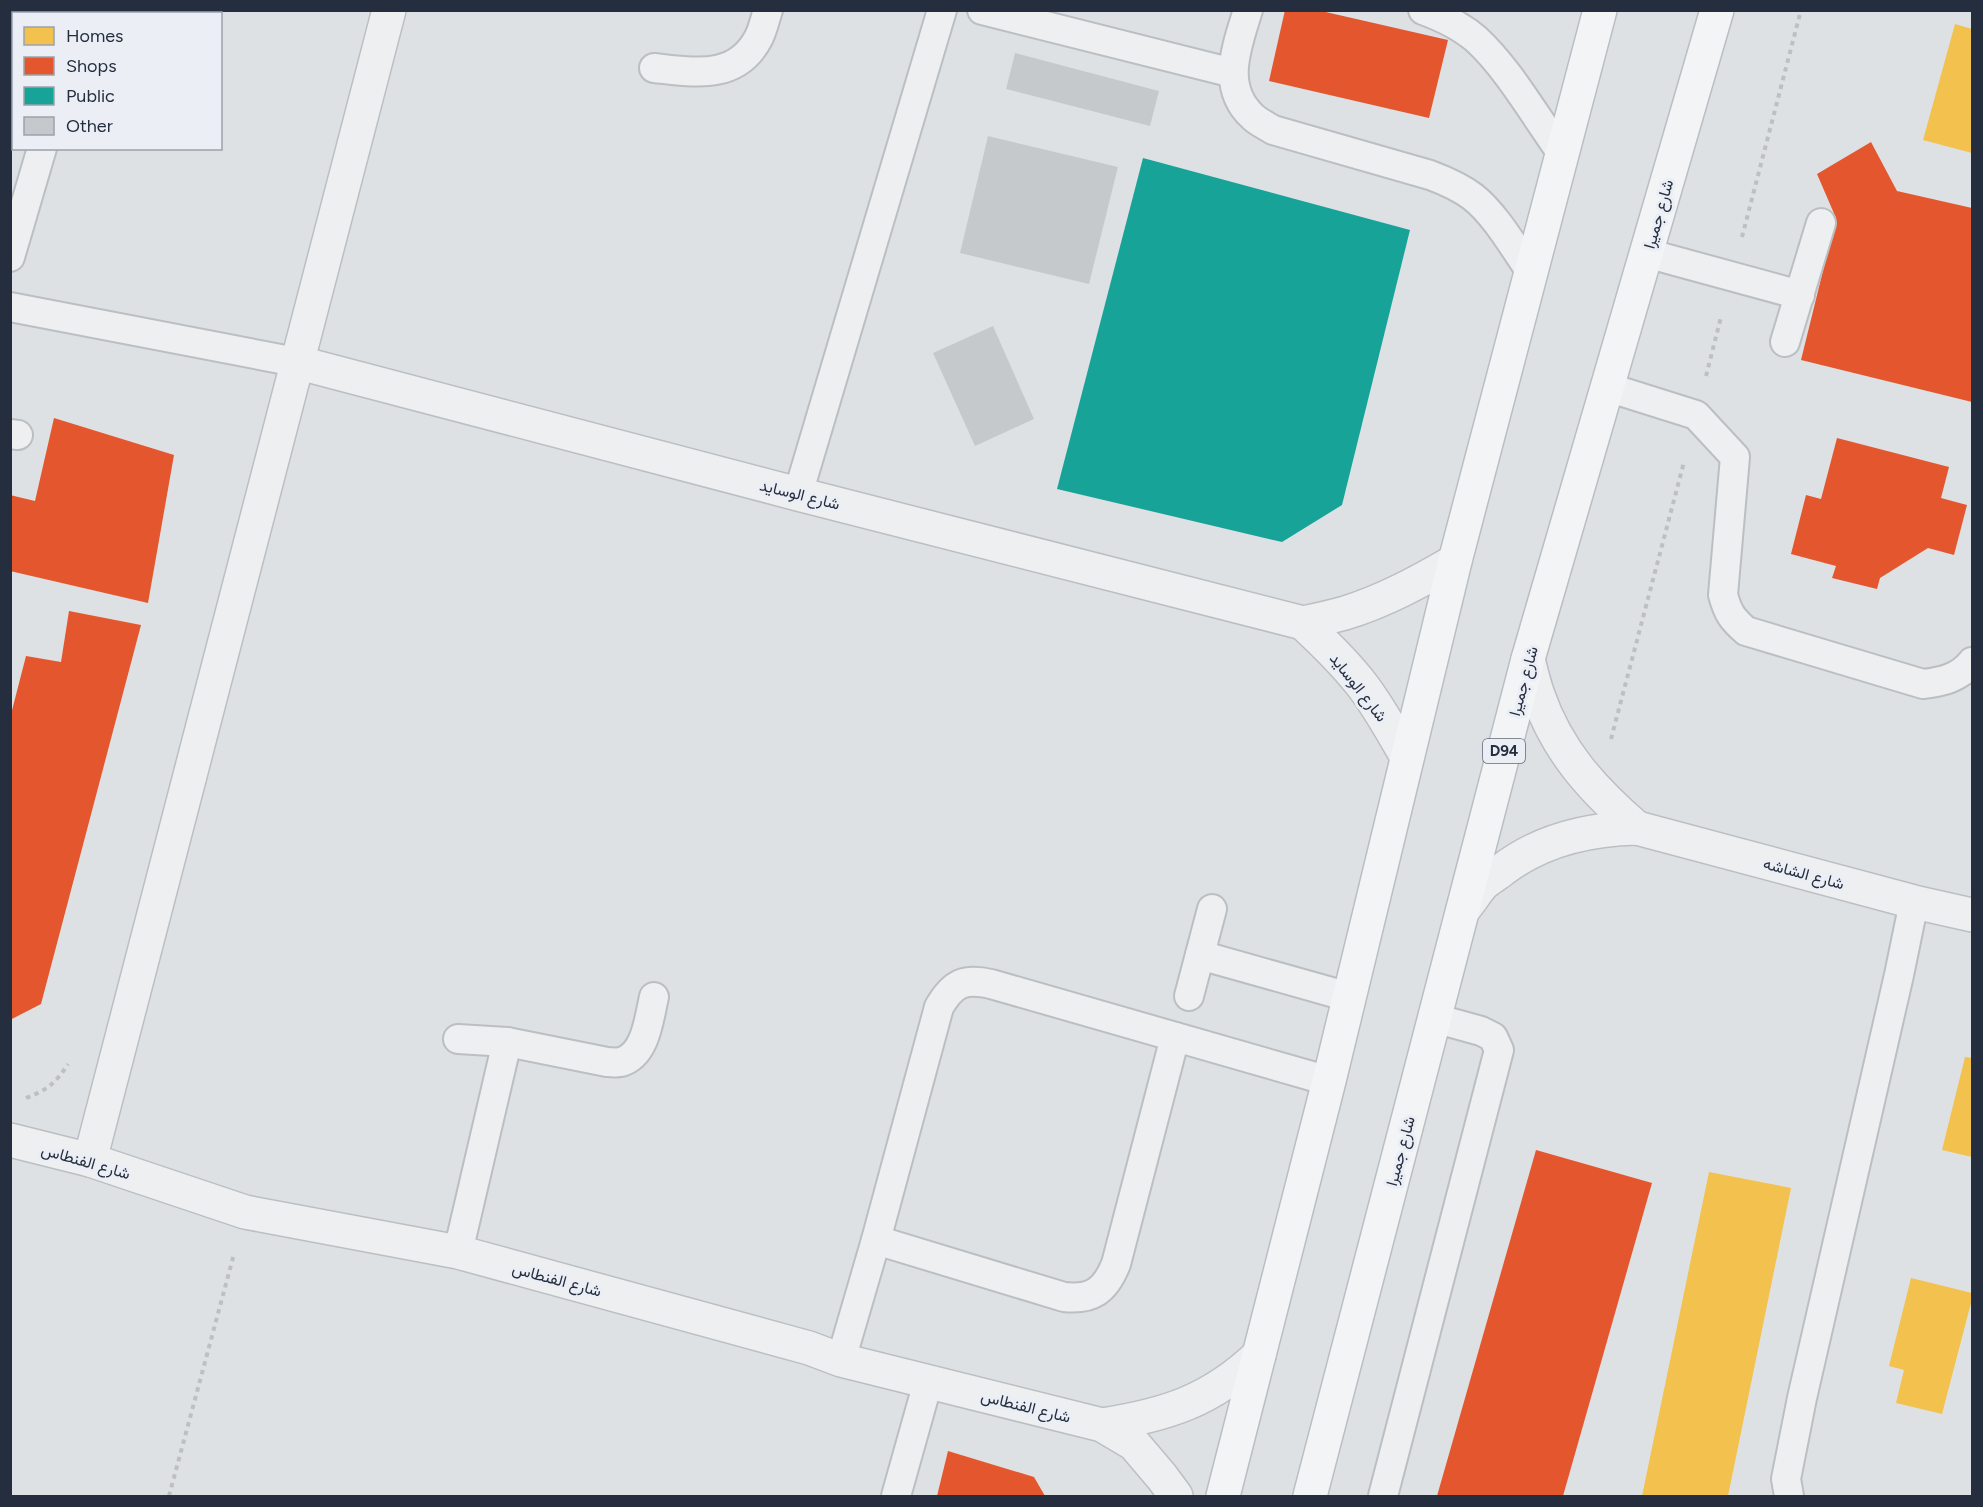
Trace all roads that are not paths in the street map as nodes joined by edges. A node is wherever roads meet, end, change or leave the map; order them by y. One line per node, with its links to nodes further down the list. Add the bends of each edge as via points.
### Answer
1 (389, 10): 20 (street)
2 (768, 10): 9 (lane, via 758,38 745,57 725,69 703,73)
3 (942, 10): 22 (lane)
4 (982, 10): 10 (lane)
5 (1248, 10): 10 (lane)
6 (1423, 10): 12 (lane, via 1444,18 1475,39 1500,66)
7 (1600, 10): 12 (main road)
8 (1717, 10): 14 (main road, شارع جميرا / D94)
9 (654, 68)
10 (1233, 73): 16 (lane, via 1238,97 1253,117 1273,130 1431,175 1475,198)
11 (41, 150): 15 (lane)
12 (1563, 155): 16 (main road)
13 (1821, 223): 17 (lane)
14 (1646, 252): 17 (lane); 21 (main road, شارع جميرا / D94)
15 (10, 257)
16 (1532, 272): 23 (main road)
17 (1800, 295): 19 (lane)
18 (10, 307): 20 (lane)
19 (1785, 342)
20 (296, 362): 22 (street, شارع الوسايد); 43 (street)
21 (1607, 387): 25 (main road, شارع جميرا / D94); 26 (lane, via 1696,415 1735,457 1723,595 1727,610 1746,631 1923,684 1956,677)
22 (798, 494): 24 (street, شارع الوسايد)
23 (1455, 561): 24 (street, شارع الوسايد, via 1383,599 1344,614); 27 (main road)
24 (1303, 623): 27 (street, شارع الوسايد, via 1362,686)
25 (1528, 659): 28 (street, شارع الشاشه, via 1553,731 1573,763 1597,793); 31 (main road, شارع جميرا / D94)
26 (1972, 663)
27 (1407, 757): 36 (main road)
28 (1637, 828): 29 (street, شارع الشاشه); 31 (street, شارع الشاشه, via 1585,832 1548,843 1514,860 1484,884)
29 (1914, 902): 32 (street, شارع الشاشه); 55 (lane, via 1802,1398 1786,1479)
30 (1212, 909): 33 (lane)
31 (1463, 910): 37 (main road, شارع جميرا / D94)
32 (1972, 915)
33 (1200, 955): 34 (lane); 36 (lane)
34 (1189, 996)
35 (654, 997): 40 (lane, via 642,1042 635,1054 621,1062)
36 (1349, 997): 41 (main road)
37 (1434, 1018): 53 (main road, شارع جميرا / D94); 54 (lane, via 1481,1031 1493,1037 1499,1050)
38 (1175, 1037): 41 (lane); 44 (lane, via 991,984 975,980 960,983 939,1007); 44 (lane, via 1116,1264 1100,1290 1089,1296 1064,1297)
39 (458, 1039): 40 (lane)
40 (507, 1042): 45 (lane)
41 (1329, 1081): 46 (main road)
42 (10, 1140): 43 (street, شارع الفنطاس)
43 (90, 1160): 45 (street, شارع الفنطاس, via 245,1212)
44 (876, 1240): 47 (lane)
45 (458, 1252): 47 (street, شارع الفنطاس)
46 (1259, 1355): 49 (street, شارع الفنطاس, via 1238,1375 1188,1404); 52 (main road)
47 (841, 1360): 48 (street, شارع الفنطاس)
48 (928, 1382): 49 (street, شارع الفنطاس); 50 (lane)
49 (1102, 1425): 51 (street, شارع الفنطاس, via 1134,1444)
50 (896, 1497)
51 (1176, 1497)
52 (1223, 1497)
53 (1310, 1497)
54 (1383, 1497)
55 (1789, 1497)

